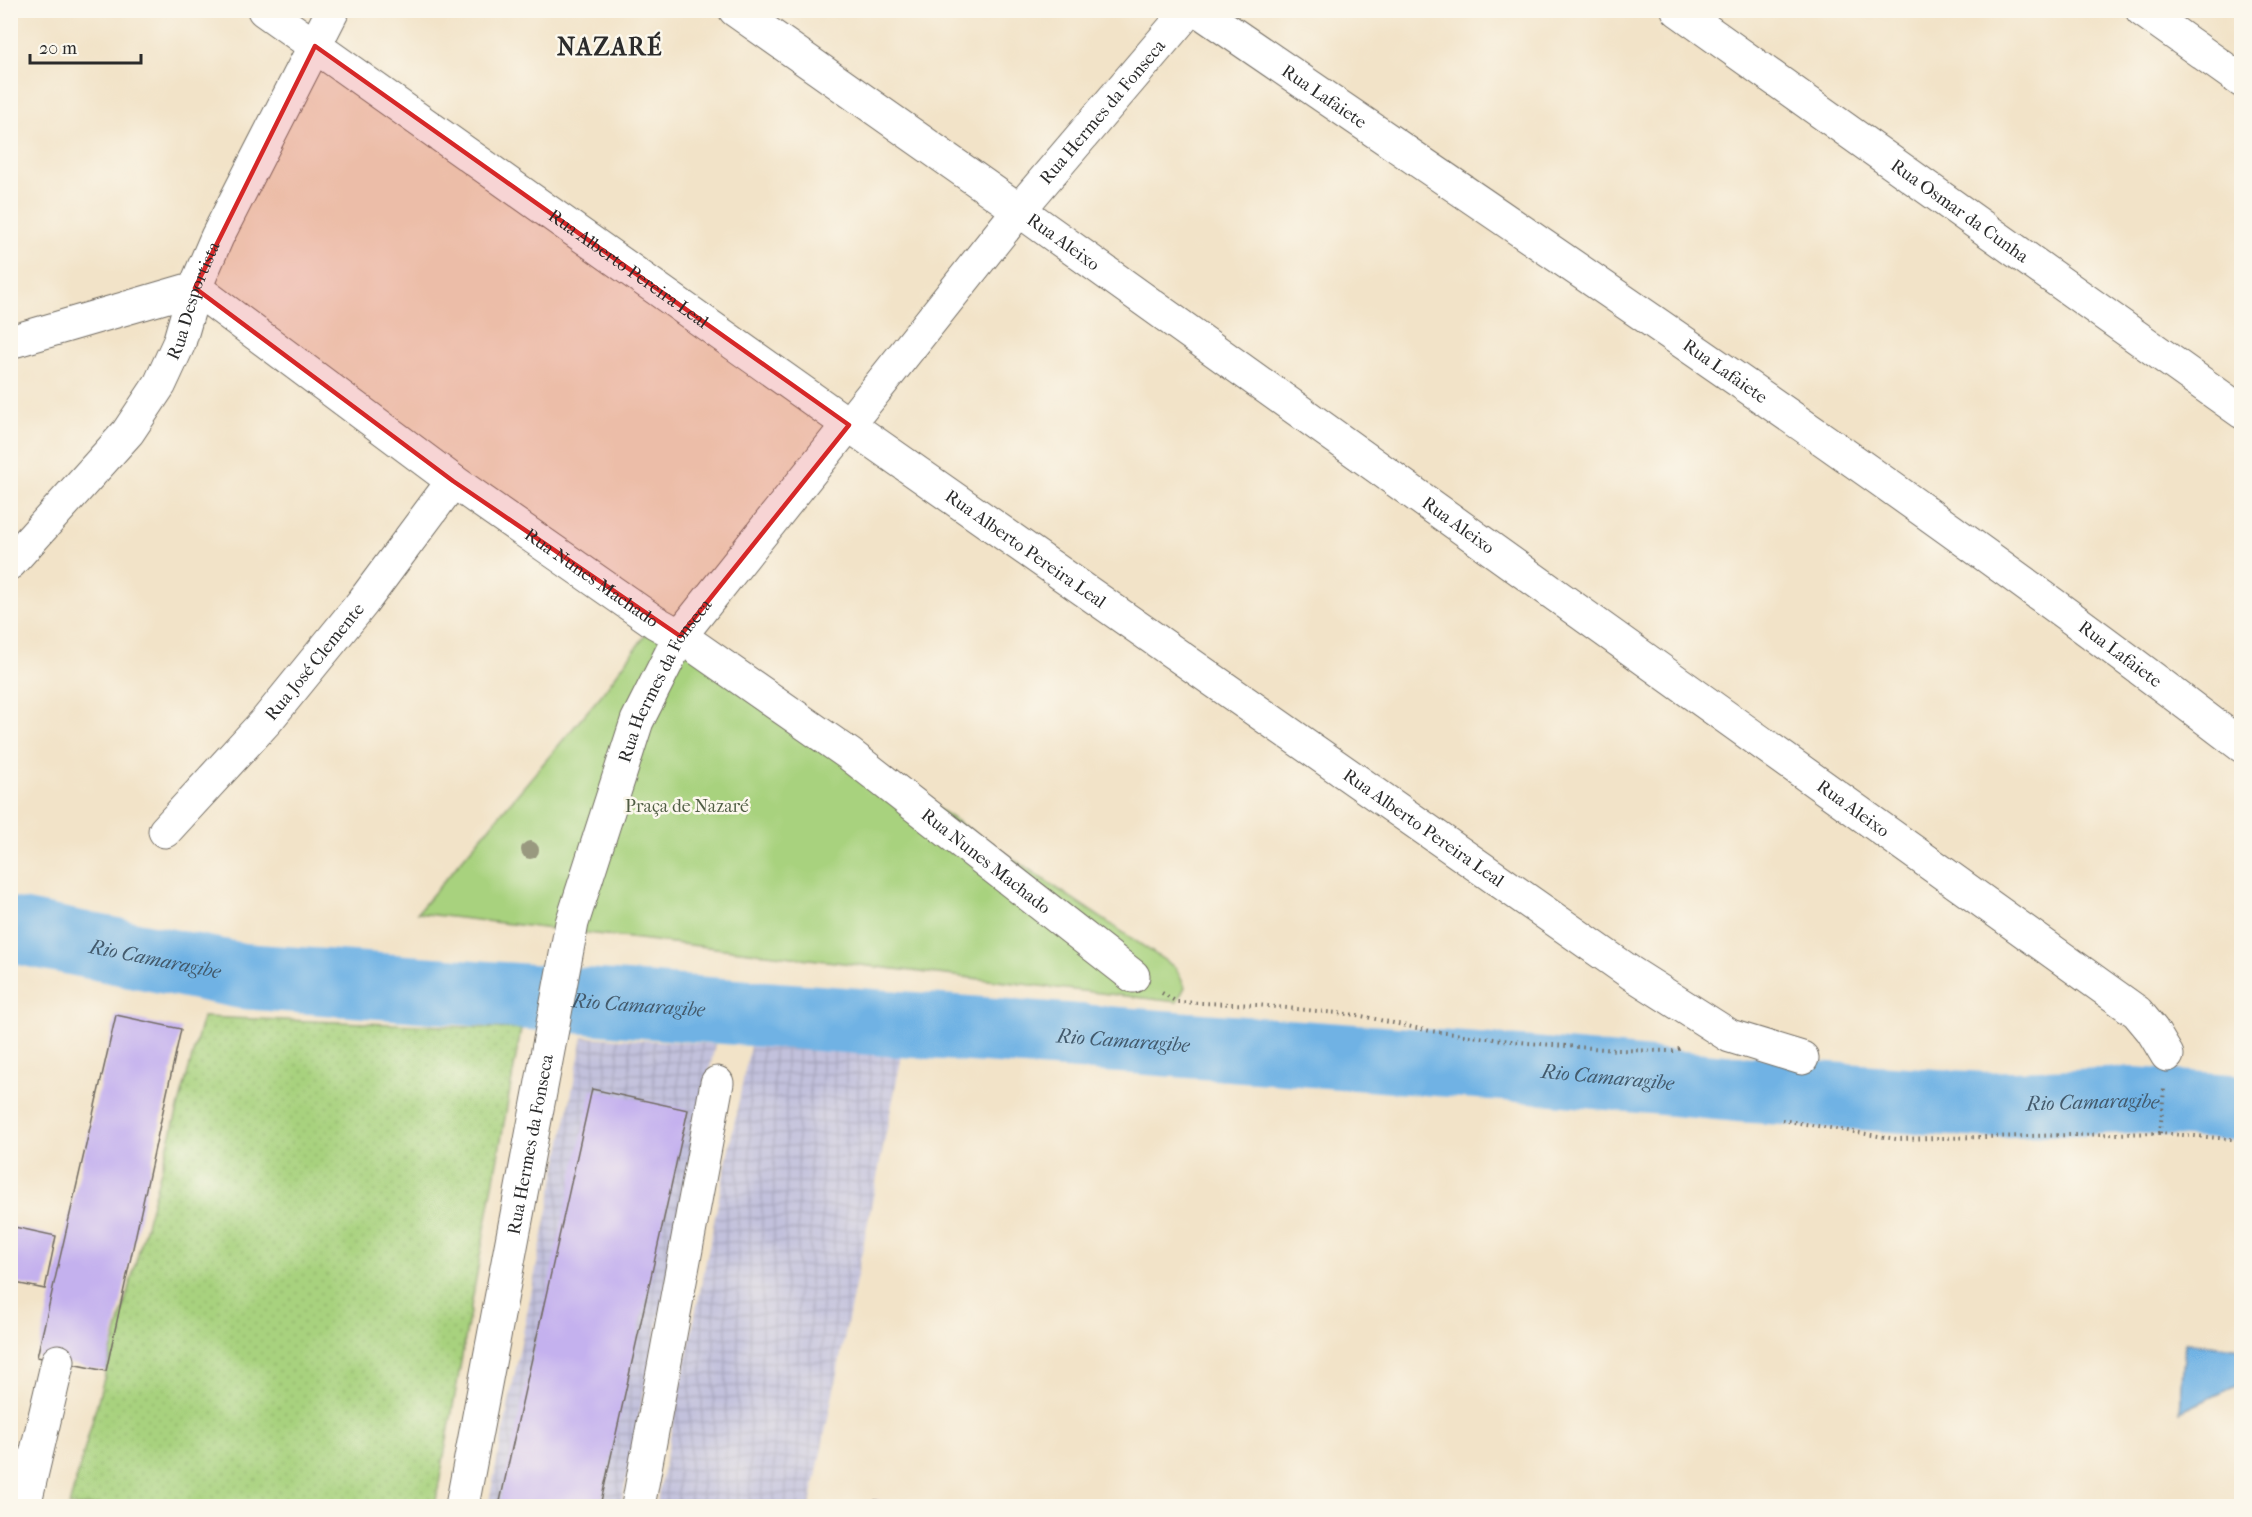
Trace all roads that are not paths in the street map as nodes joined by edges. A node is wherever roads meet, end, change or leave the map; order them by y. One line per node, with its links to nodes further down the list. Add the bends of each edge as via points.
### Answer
1 (264, 10): 8 (street, Rua Alberto Pereira Leal)
2 (333, 10): 8 (street, Rua Desportista)
3 (735, 10): 10 (street, Rua Aleixo)
4 (1190, 10): 10 (street, Rua Hermes da Fonseca)
5 (1198, 10): 18 (street, Rua Lafaiete, via 1943,523)
6 (1678, 10): 13 (street, Rua Osmar da Cunha)
7 (2142, 10): 9 (street)
8 (315, 46): 11 (street, Rua Desportista, via 242,186); 14 (street, Rua Alberto Pereira Leal)
9 (2241, 81)
10 (1019, 210): 14 (street, Rua Hermes da Fonseca); 21 (street, Rua Aleixo, via 2137,1012)
11 (195, 288): 12 (street); 15 (street, Rua Nunes Machado); 16 (street, Rua Desportista, via 179,343 160,384 128,432)
12 (10, 342)
13 (2241, 412)
14 (849, 425): 17 (street, Rua Hermes da Fonseca); 22 (street, Rua Alberto Pereira Leal, via 1621,966 1730,1036)
15 (453, 481): 17 (street, Rua Nunes Machado); 19 (street, Rua José Clemente, via 363,602 267,720)
16 (10, 563)
17 (680, 636): 20 (street, Rua Nunes Machado, via 849,754); 26 (street, Rua Hermes da Fonseca, via 638,721 572,922)
18 (2241, 746)
19 (165, 831)
20 (1133, 976)
21 (2167, 1055)
22 (1802, 1058)
23 (717, 1083): 27 (street)
24 (58, 1361): 25 (street)
25 (24, 1506)
26 (462, 1506)
27 (638, 1506)

